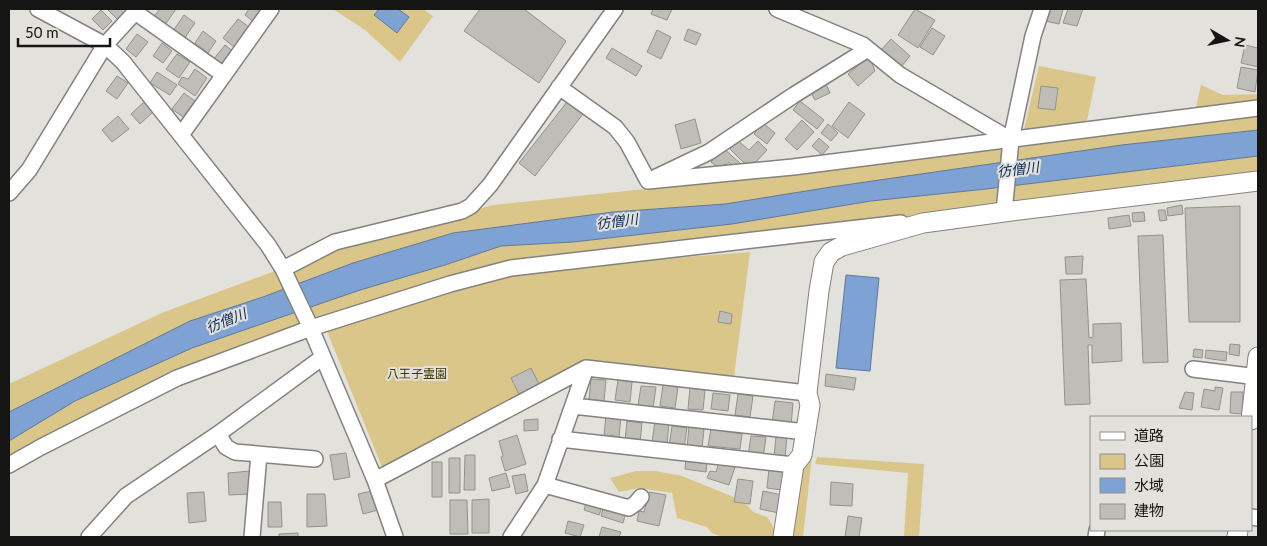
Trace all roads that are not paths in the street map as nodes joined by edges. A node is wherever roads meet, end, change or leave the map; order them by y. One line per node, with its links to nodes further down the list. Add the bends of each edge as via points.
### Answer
1 (38, 9): 7 (street)
2 (272, 9): 10 (street)
3 (615, 9): 11 (street)
4 (777, 9): 9 (street)
5 (1042, 9): 14 (street)
6 (136, 10): 8 (street); 10 (street)
7 (60, 14): 8 (street)
8 (105, 45): 13 (street); 17 (street, via 29,170)
9 (868, 49): 14 (street, via 900,75); 15 (street, via 709,152)
10 (224, 75): 13 (street)
11 (559, 87): 15 (street, via 615,127 628,142); 20 (street, via 490,185 471,206 462,211 335,242)
12 (1258, 108): 14 (street)
13 (180, 135): 20 (street, via 268,244)
14 (1011, 142): 15 (street); 18 (street)
15 (648, 181)
16 (1258, 181): 18 (street)
17 (9, 192)
18 (1004, 212): 19 (street)
19 (923, 223): 21 (street, via 877,225 511,268); 27 (street, via 842,246 831,252 824,262)
20 (282, 269): 21 (street)
21 (310, 326): 23 (street); 36 (street, via 177,378)
22 (1258, 356): 26 (street)
23 (323, 357): 31 (street); 37 (street)
24 (586, 368): 27 (street); 28 (street); 37 (street)
25 (1193, 369): 26 (street)
26 (1257, 377): 29 (street)
27 (808, 393): 30 (street, via 810,405)
28 (573, 406): 30 (street); 32 (street)
29 (1252, 416)
30 (806, 432): 35 (street, via 802,455)
31 (218, 434): 33 (street, via 226,447 235,452); 40 (street, via 126,496)
32 (560, 439): 35 (street); 38 (street)
33 (259, 454): 34 (street); 41 (street)
34 (315, 459)
35 (794, 465): 44 (street)
36 (9, 466)
37 (375, 480): 42 (street)
38 (545, 485): 39 (street, via 629,508); 43 (street)
39 (641, 497)
40 (89, 537)
41 (252, 537)
42 (395, 537)
43 (511, 537)
44 (782, 537)

